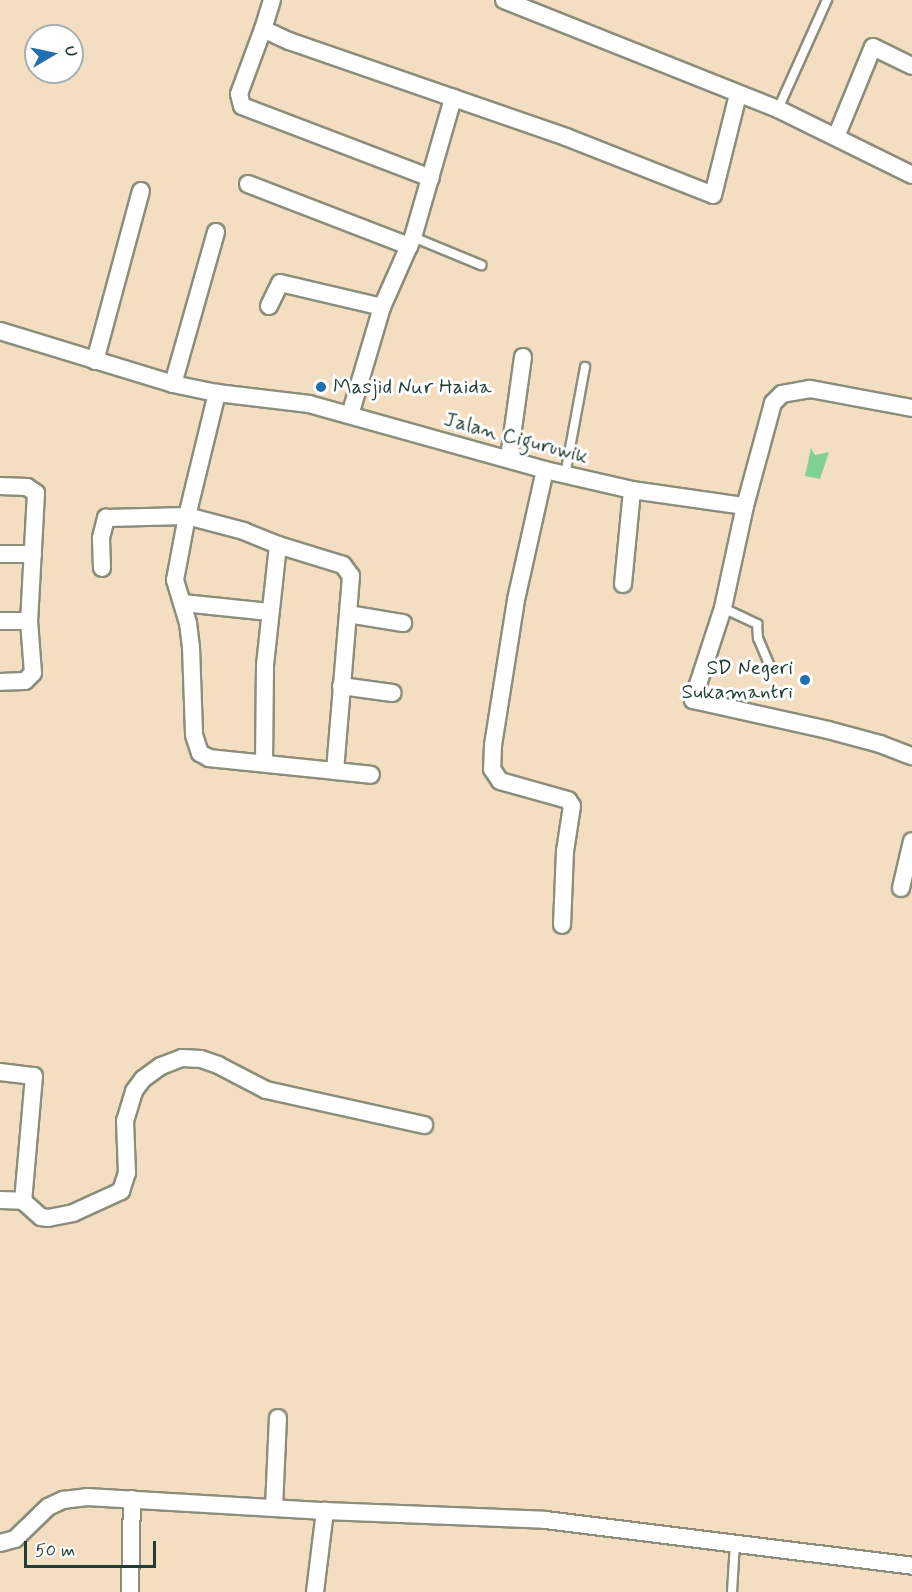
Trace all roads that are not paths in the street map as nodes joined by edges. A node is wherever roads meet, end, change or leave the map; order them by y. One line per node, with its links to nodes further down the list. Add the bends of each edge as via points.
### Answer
1 (272, 0): 4 (street)
2 (827, 0): 8 (lane)
3 (507, 1): 6 (street)
4 (263, 29): 7 (street); 11 (street, via 239,94 242,106)
5 (912, 66): 9 (street, via 873,47)
6 (738, 95): 7 (street, via 713,195 566,137); 8 (street)
7 (453, 99): 11 (street)
8 (778, 109): 9 (street)
9 (836, 137): 10 (street)
10 (912, 175)
11 (431, 178): 15 (street)
12 (248, 184): 15 (street)
13 (141, 191): 21 (street)
14 (216, 232): 23 (street)
15 (411, 241): 16 (lane); 18 (street)
16 (481, 266)
17 (269, 306): 18 (street, via 280,284)
18 (382, 307): 26 (street)
19 (0, 331): 21 (street, Jalan Ciguruwik)
20 (523, 357): 27 (street)
21 (95, 361): 23 (street, Jalan Ciguruwik)
22 (585, 367): 29 (lane)
23 (173, 384): 24 (street, Jalan Ciguruwik)
24 (217, 393): 26 (street, Jalan Ciguruwik, via 309,404); 33 (street)
25 (912, 408): 32 (street, via 810,389 782,394 773,403)
26 (350, 415): 27 (street, Jalan Ciguruwik)
27 (509, 458): 28 (street, Jalan Ciguruwik)
28 (545, 470): 29 (street, Jalan Ciguruwik); 56 (street, via 516,600 492,769 500,781 570,803)
29 (565, 475): 31 (street, Jalan Ciguruwik)
30 (0, 486): 36 (street, via 27,487 36,493)
31 (632, 490): 32 (street, Jalan Ciguruwik); 38 (street)
32 (745, 506): 40 (street)
33 (187, 516): 34 (street, via 244,531); 37 (street, via 106,518 101,538); 39 (street, via 175,580)
34 (278, 545): 41 (street); 42 (street, via 349,570)
35 (0, 554): 36 (street)
36 (33, 554): 44 (street)
37 (102, 568)
38 (623, 584)
39 (183, 603): 41 (street); 51 (street, via 191,647 196,747 203,757)
40 (723, 608): 46 (lane, via 757,624 758,639); 50 (street, via 693,700 828,730)
41 (270, 612): 51 (street)
42 (348, 614): 45 (street); 48 (street)
43 (0, 621): 44 (street)
44 (29, 621): 47 (street, via 33,673 24,681)
45 (403, 623)
46 (771, 669)
47 (0, 682)
48 (341, 686): 49 (street); 52 (street)
49 (393, 693)
50 (912, 756)
51 (264, 763): 52 (street)
52 (335, 771): 53 (street)
53 (371, 775)
54 (912, 841): 55 (street)
55 (901, 888)
56 (562, 925)
57 (0, 1072): 60 (street, via 34,1076)
58 (424, 1125): 60 (street, via 266,1090 219,1065 182,1058 161,1066 134,1091 125,1121 127,1173 121,1191 73,1213 48,1218 41,1217)
59 (0, 1200): 60 (street)
60 (23, 1201)
61 (278, 1418): 63 (street)
62 (132, 1499): 63 (street); 66 (street, via 63,1500 35,1517 15,1539); 68 (street)
63 (273, 1508): 64 (street)
64 (325, 1511): 65 (street, via 545,1520); 69 (street)
65 (735, 1543): 67 (street); 70 (lane)
66 (0, 1544)
67 (912, 1566)
68 (130, 1592)
69 (315, 1592)
70 (732, 1592)

